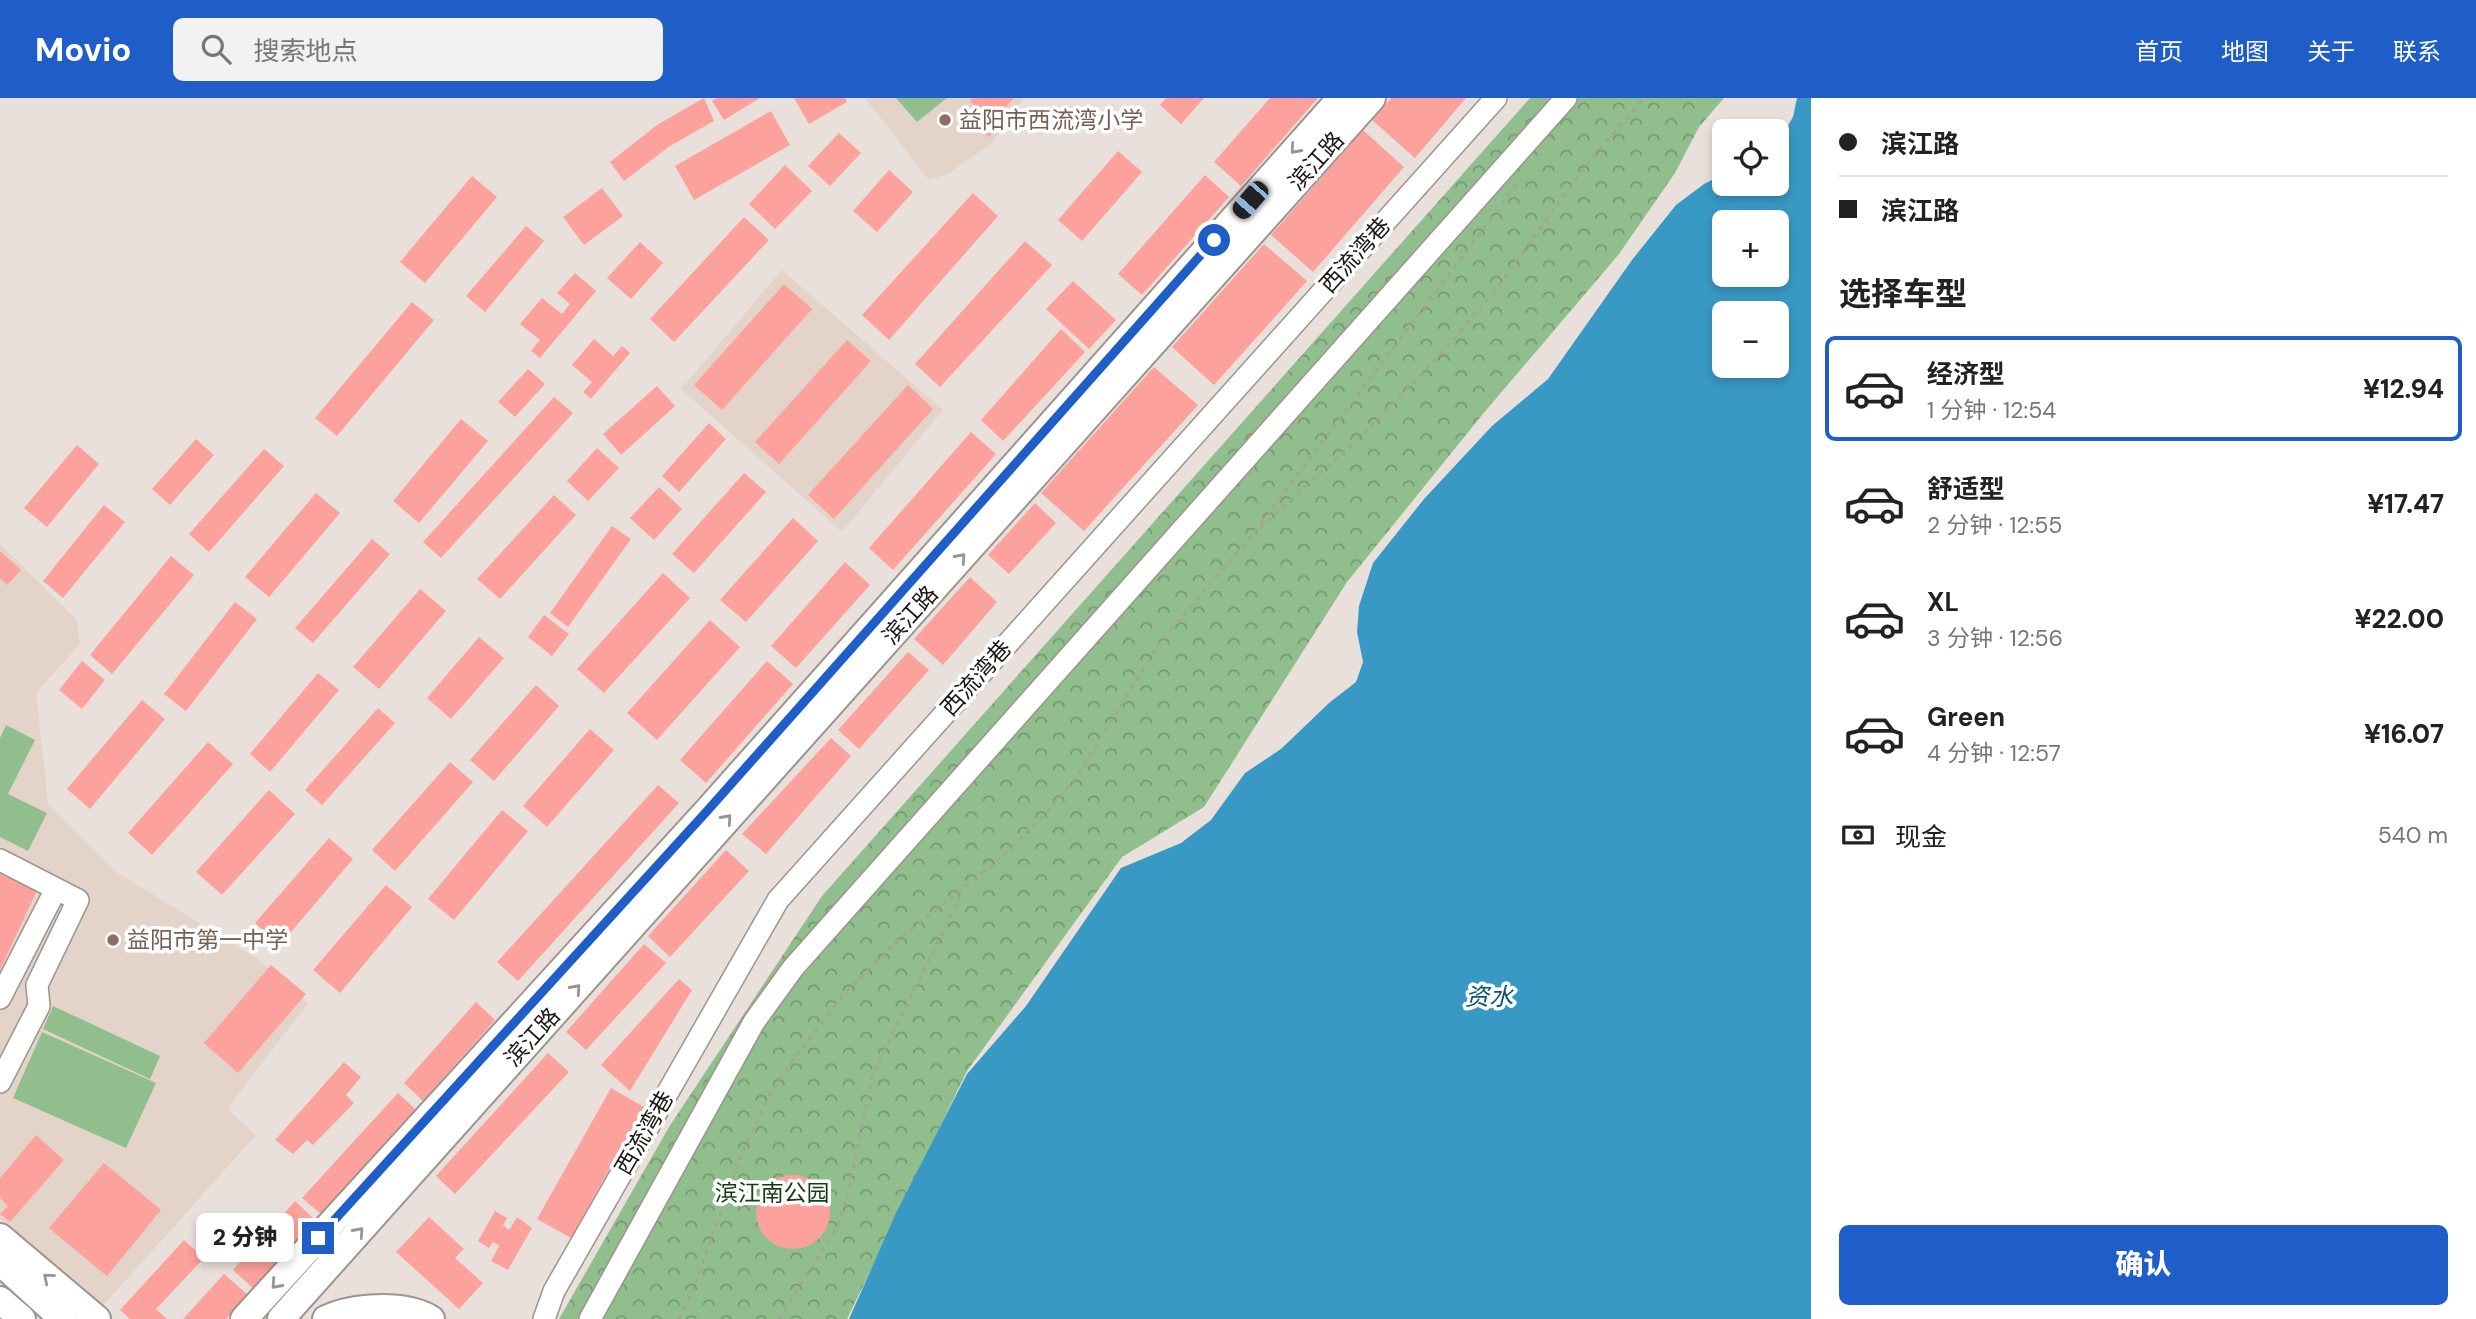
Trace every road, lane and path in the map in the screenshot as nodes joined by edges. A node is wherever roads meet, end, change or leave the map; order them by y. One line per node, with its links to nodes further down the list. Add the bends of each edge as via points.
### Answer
1 (1341, 98): 19 (main road, 滨江路, one-way to 19, via 708,810)
2 (1372, 98): 20 (main road, 滨江路, one-way to 2)
3 (1496, 98): 23 (street, 西流湾巷, via 778,900 554,1291)
4 (1566, 98): 24 (street, via 793,968 754,1022)
5 (1644, 98): 7 (path, via 1590,160 1513,268 1442,353 1294,500)
6 (1524, 176): 7 (path)
7 (1254, 533): 10 (path, via 1158,645 1078,775 1047,812)
8 (0, 860): 9 (street)
9 (56, 889): 11 (street); 12 (street, via 78,900 37,985 39,1006)
10 (964, 890): 25 (path, via 899,939 842,997 794,1057 766,1101 741,1156); 26 (path, via 873,1073 837,1227)
11 (0, 998)
12 (0, 1082)
13 (0, 1237): 18 (main road, one-way to 13)
14 (0, 1262): 17 (main road)
15 (0, 1300): 16 (main road)
16 (22, 1319)
17 (62, 1319)
18 (96, 1319)
19 (244, 1319)
20 (281, 1319)
21 (326, 1319): 22 (main road, via 342,1311 374,1308)
22 (431, 1319)
23 (544, 1319)
24 (590, 1319)
25 (679, 1319)
26 (779, 1319)

